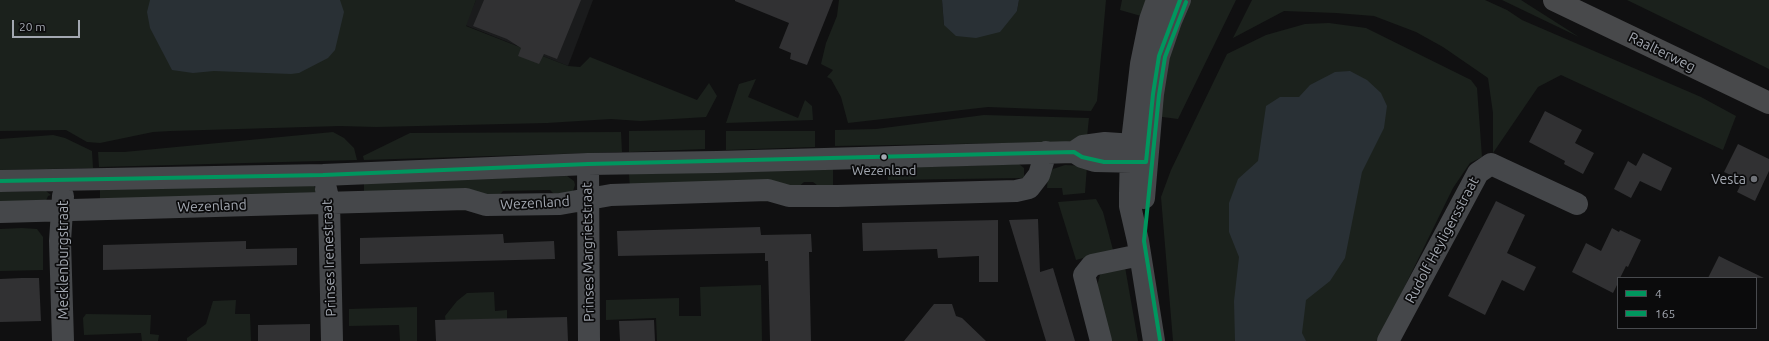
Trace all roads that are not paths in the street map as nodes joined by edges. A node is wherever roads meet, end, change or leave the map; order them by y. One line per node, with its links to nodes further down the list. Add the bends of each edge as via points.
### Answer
1 (1157, 0): 6 (street, via 1141,64)
2 (1180, 0): 6 (street, via 1159,56)
3 (1554, 0): 4 (main road, Raalterweg)
4 (1769, 103)
5 (1046, 152): 6 (street, Wezenland, via 1074,152 1095,161); 7 (street, Wezenland); 11 (street, Wezenland, via 1039,175 1029,188 1016,191 789,196 768,190 619,194)
6 (1139, 154): 16 (street)
7 (588, 164): 8 (street, Wezenland); 11 (street, Prinses Margrietstraat)
8 (323, 175): 9 (street, Wezenland); 12 (street, Prinses Irenestraat)
9 (64, 179): 10 (street, Wezenland); 14 (street, Mecklenburgstraat)
10 (0, 181)
11 (587, 199): 12 (street, Wezenland, via 560,204 493,205 466,199); 19 (street, Prinses Margrietstraat)
12 (329, 202): 14 (street, Wezenland); 18 (street, Prinses Irenestraat)
13 (1577, 204): 22 (street, Rudolf Heyligersstraat, via 1490,164 1478,173)
14 (62, 210): 15 (street, Wezenland); 17 (street, Mecklenburgstraat, via 60,241)
15 (0, 212)
16 (1139, 248): 20 (street, via 1092,265 1084,275); 21 (street)
17 (63, 341)
18 (332, 341)
19 (589, 341)
20 (1101, 341)
21 (1154, 341)
22 (1388, 341)

